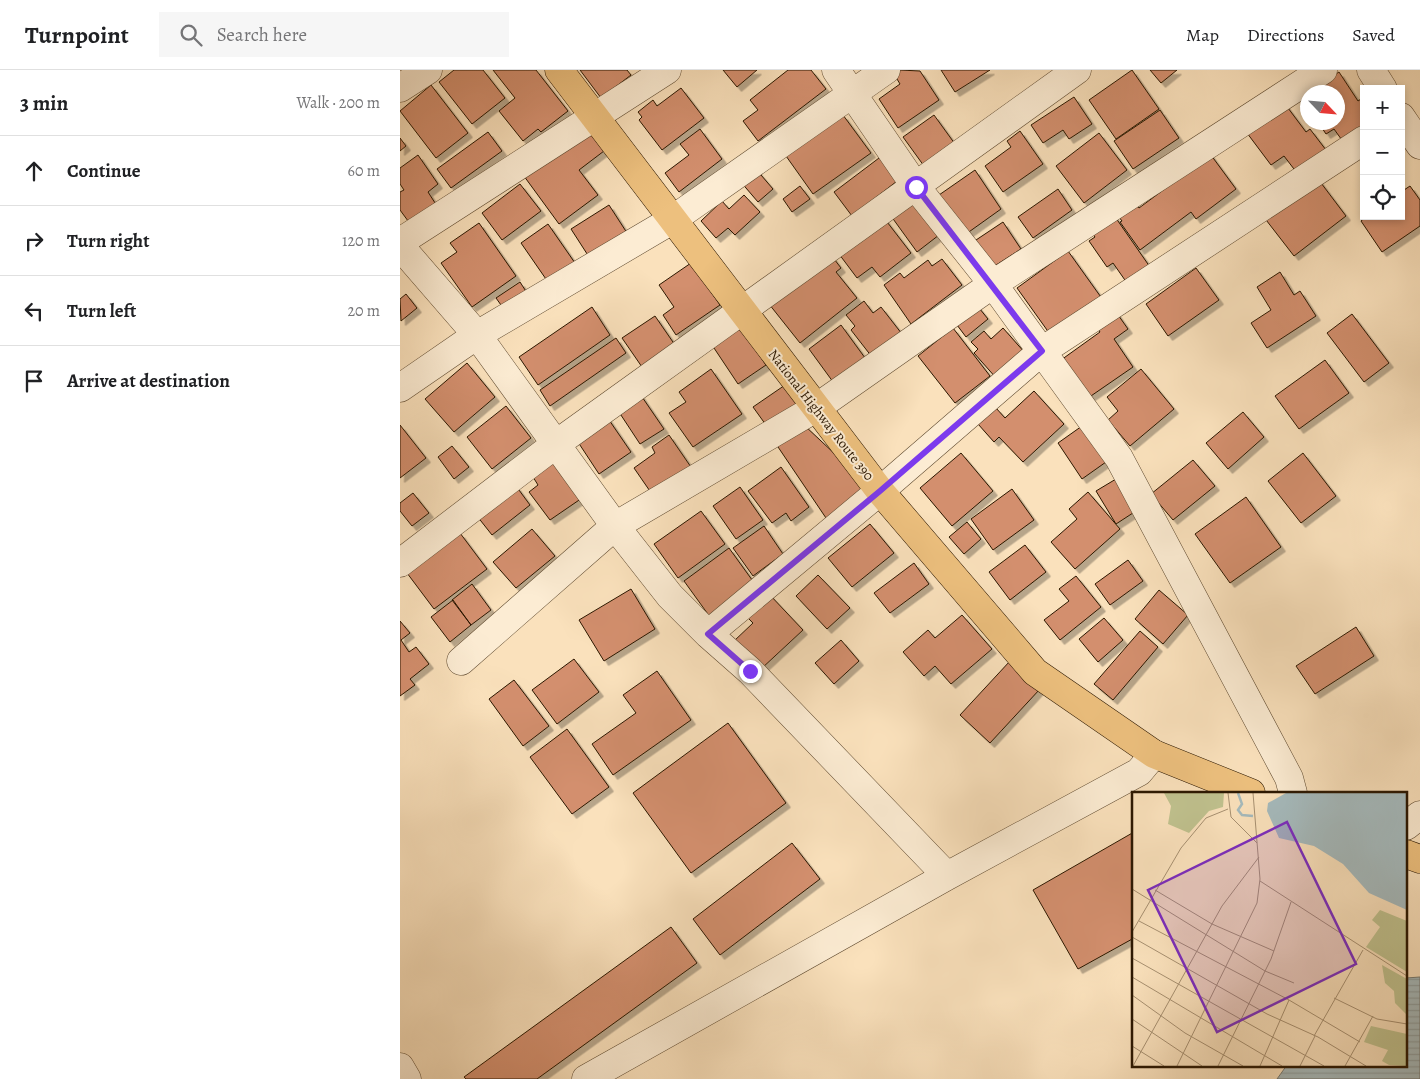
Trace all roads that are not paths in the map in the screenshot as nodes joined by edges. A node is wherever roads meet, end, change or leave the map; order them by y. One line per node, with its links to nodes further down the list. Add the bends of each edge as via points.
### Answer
1 (428, 70): 10 (street)
2 (559, 70): 12 (highway, National Highway Route 390)
3 (667, 70): 12 (street)
4 (836, 70): 11 (street)
5 (886, 70): 11 (street)
6 (1077, 70): 16 (street)
7 (1323, 70): 20 (street)
8 (1371, 70): 9 (street)
9 (1380, 85)
10 (400, 88)
11 (852, 94): 16 (street); 17 (street)
12 (595, 117): 17 (highway, National Highway Route 390); 18 (street)
13 (1405, 124): 15 (street)
14 (1360, 143): 23 (street)
15 (1420, 146)
16 (916, 187): 20 (street); 21 (street)
17 (672, 220): 21 (highway, National Highway Route 390); 22 (street)
18 (400, 242)
19 (400, 246): 22 (street)
20 (993, 284): 23 (street); 25 (street)
21 (740, 310): 25 (highway, National Highway Route 390); 26 (street)
22 (477, 335): 24 (street); 26 (street)
23 (1042, 351): 27 (street); 34 (street, via 1119,458 1289,778)
24 (400, 388)
25 (816, 408): 27 (highway, National Highway Route 390); 28 (street)
26 (556, 444): 28 (street); 29 (street)
27 (880, 491): 30 (street); 32 (highway, National Highway Route 390, via 1035,672)
28 (615, 526): 30 (street, via 670,596); 31 (street)
29 (400, 563)
30 (708, 634): 39 (street, via 750,671)
31 (461, 661)
32 (1154, 754): 33 (highway, National Highway Route 390); 39 (street, via 1139,772)
33 (1249, 792)
34 (1293, 792)
35 (1420, 815): 36 (street)
36 (1408, 824)
37 (1408, 855): 38 (highway)
38 (1420, 859)
39 (946, 876): 42 (street)
40 (400, 1068): 41 (street)
41 (408, 1079)
42 (586, 1079)

